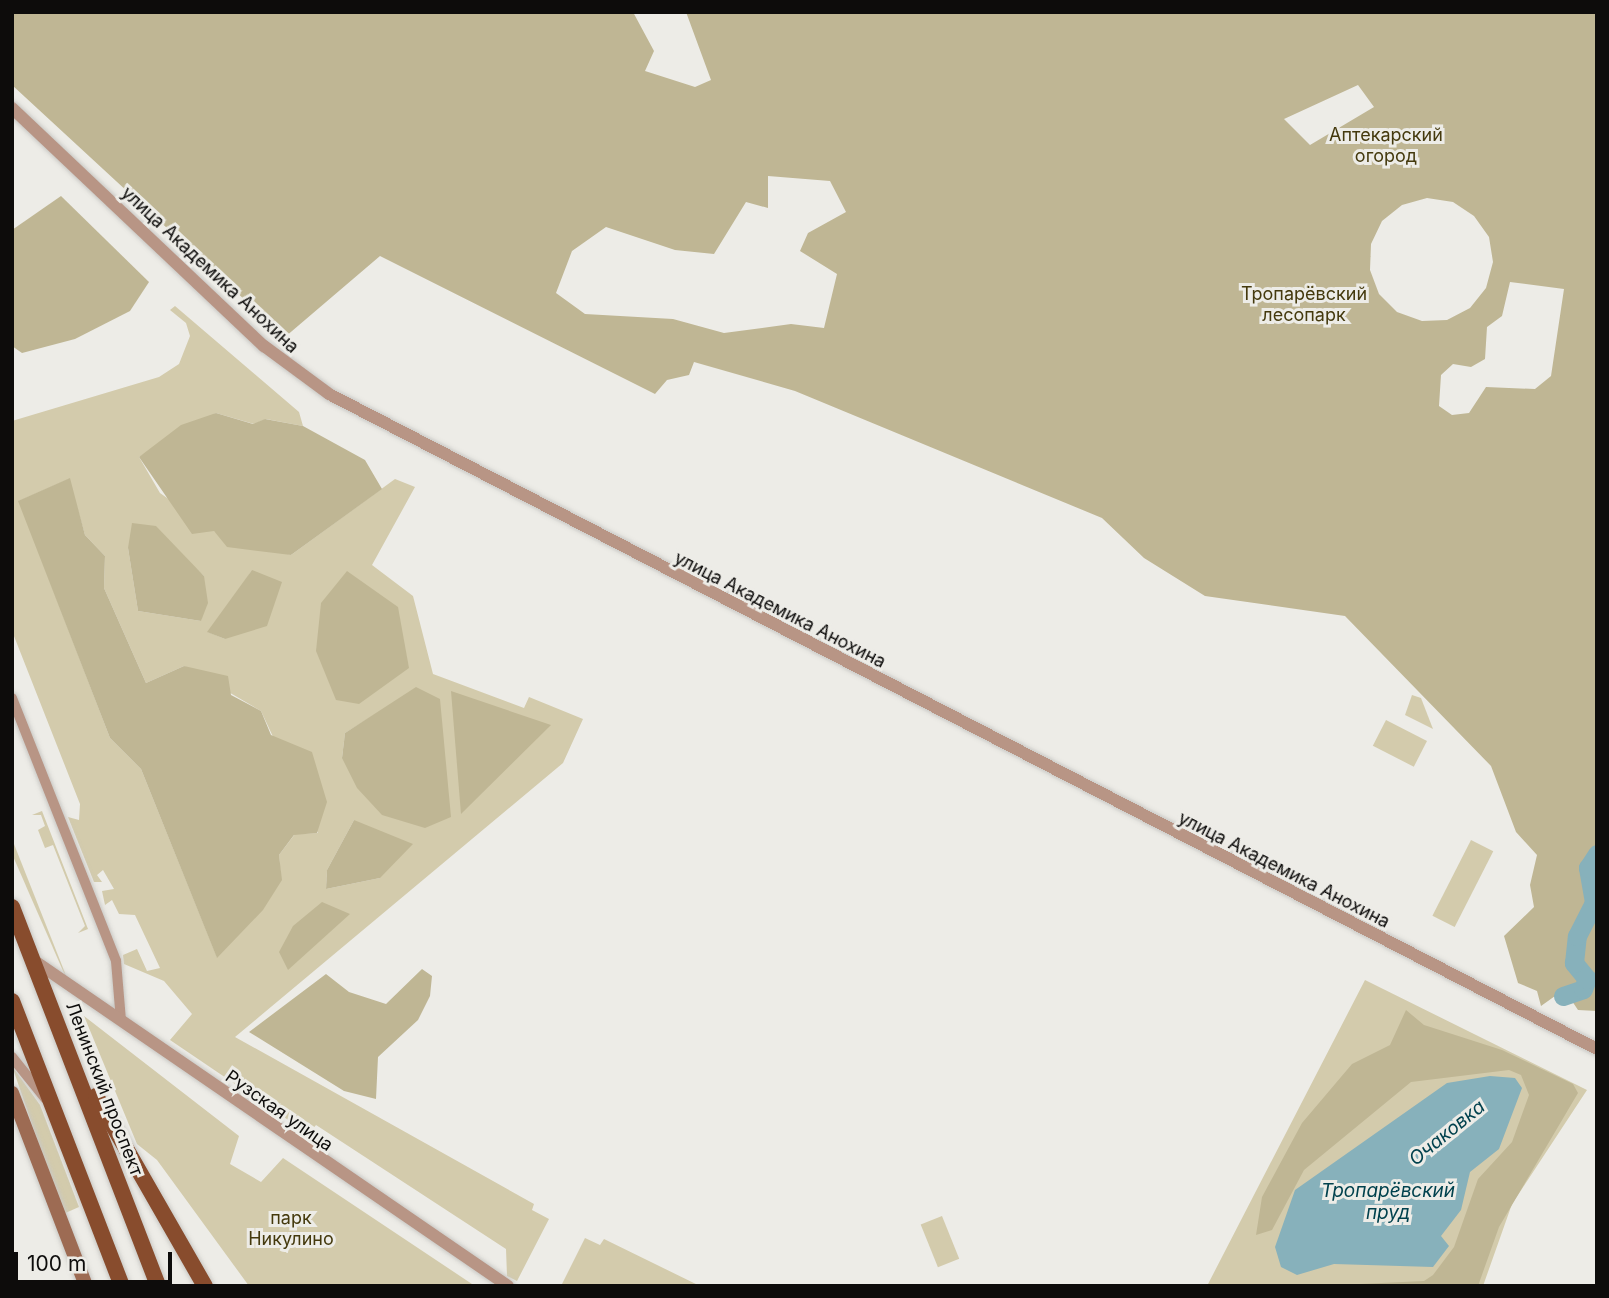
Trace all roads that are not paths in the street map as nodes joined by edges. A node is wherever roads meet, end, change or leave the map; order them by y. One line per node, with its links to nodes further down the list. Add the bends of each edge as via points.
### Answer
1 (12, 108): 8 (street, улица Академика Анохина, via 264,346 330,394)
2 (12, 698): 6 (street, via 116,961)
3 (12, 906): 4 (main road, Ленинский проспект)
4 (33, 960): 6 (street, Рузская улица); 7 (main road, Ленинский проспект)
5 (12, 1001): 11 (main road)
6 (121, 1022): 16 (street, Рузская улица)
7 (65, 1039): 14 (main road, Ленинский проспект); 15 (main road)
8 (1597, 1049)
9 (12, 1057): 11 (street)
10 (12, 1093): 12 (main road)
11 (54, 1110): 13 (main road)
12 (86, 1286)
13 (122, 1286)
14 (158, 1286)
15 (205, 1286)
16 (508, 1286)

